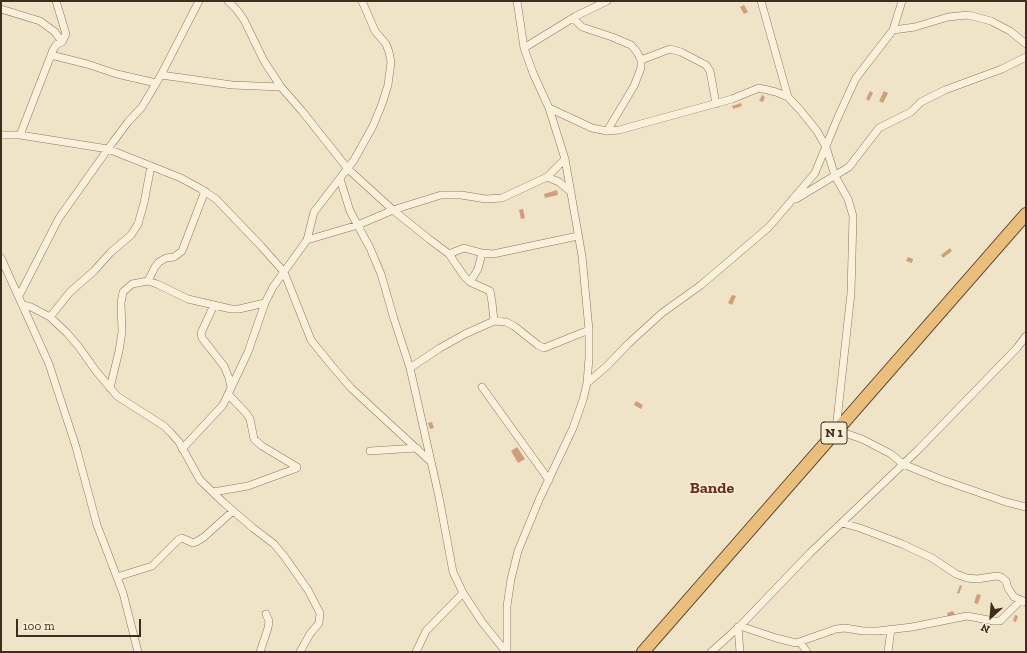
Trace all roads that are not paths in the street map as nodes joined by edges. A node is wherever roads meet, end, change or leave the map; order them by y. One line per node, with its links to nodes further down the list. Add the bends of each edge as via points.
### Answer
1 (56, 1): 12 (street, via 66,34)
2 (199, 1): 18 (street)
3 (228, 1): 20 (street, via 244,20 264,61)
4 (362, 1): 31 (street, via 375,32 386,44 390,62 388,85 382,104 373,126)
5 (517, 1): 14 (street)
6 (607, 1): 10 (street)
7 (761, 1): 21 (street)
8 (902, 1): 11 (street)
9 (1, 9): 12 (street, via 40,21 55,32)
10 (573, 18): 14 (street); 17 (street, via 582,27 631,45)
11 (893, 30): 13 (street, via 968,14 991,21 1010,31); 27 (street, via 856,78)
12 (62, 42): 15 (street)
13 (1026, 44)
14 (524, 48): 23 (street)
15 (51, 55): 19 (street); 26 (street)
16 (1026, 57): 32 (street, via 1002,70 945,90 922,102 911,112 879,128 849,167)
17 (641, 60): 22 (street, via 670,49 706,65 710,71); 24 (street, via 641,68 634,86)
18 (161, 75): 19 (street); 20 (street, via 232,85)
19 (156, 83): 28 (street, via 142,107)
20 (281, 87): 31 (street)
21 (788, 96): 22 (street, via 760,88); 27 (street, via 817,131)
22 (716, 104): 24 (street)
23 (549, 108): 24 (street, via 592,128); 29 (street)
24 (607, 131)
25 (1, 135): 26 (street)
26 (20, 135): 28 (street)
27 (826, 147): 32 (street); 37 (street, via 815,173)
28 (108, 149): 30 (street); 49 (street, via 59,218)
29 (565, 159): 33 (street); 36 (street)
30 (151, 166): 35 (street); 53 (street, via 138,224 131,235 70,292)
31 (348, 169): 34 (street); 38 (street)
32 (835, 176): 37 (street); 62 (street, via 848,199 853,216 851,293)
33 (547, 178): 36 (street, via 559,182); 38 (street, via 502,198 486,199 441,194)
34 (340, 179): 40 (street, via 350,211); 42 (street, via 314,212)
35 (205, 191): 46 (street, via 216,199); 47 (street, via 182,251 159,262)
36 (571, 192): 41 (street)
37 (791, 202): 58 (street, via 763,232 701,285 662,313)
38 (393, 210): 40 (street); 44 (street)
39 (1026, 214): 62 (highway, N 1)
40 (358, 225): 42 (street); 57 (street, via 381,274)
41 (578, 236): 43 (street, via 493,254); 55 (street)
42 (307, 240): 46 (street)
43 (482, 253): 44 (street, via 464,248); 48 (street, via 478,269)
44 (449, 254): 48 (street)
45 (1, 258): 49 (street)
46 (284, 272): 50 (street); 63 (street, via 311,340 351,388)
47 (148, 281): 52 (street, via 188,299); 60 (street, via 132,284 123,292 122,332)
48 (470, 282): 54 (street, via 490,291)
49 (19, 296): 51 (street)
50 (265, 303): 52 (street, via 239,309); 61 (street, via 248,352)
51 (23, 305): 53 (street); 73 (street, via 49,364 76,447 97,525)
52 (214, 305): 61 (street, via 201,333 202,338 224,366 229,378)
53 (50, 317): 60 (street, via 71,338)
54 (494, 321): 55 (street, via 514,326 544,348); 57 (street, via 465,334)
55 (589, 330): 58 (street, via 590,358)
56 (1026, 336): 67 (street)
57 (410, 368): 66 (street)
58 (587, 383): 68 (street, via 573,428)
59 (482, 386): 68 (street)
60 (110, 388): 64 (street, via 117,396 164,426)
61 (230, 391): 64 (street, via 223,405); 69 (street, via 250,419 254,439 296,468 248,486)
62 (836, 430): 67 (street, via 862,439 891,454); 85 (highway, N 1)
63 (417, 448): 65 (street); 66 (street)
64 (182, 449): 69 (street, via 200,480)
65 (370, 451)
66 (430, 461): 74 (street, via 453,572)
67 (903, 464): 70 (street, via 948,482); 72 (street)
68 (549, 480): 84 (street, via 514,565 507,606)
69 (213, 492): 71 (street)
70 (1026, 507)
71 (233, 511): 73 (street, via 196,542 182,538 152,566); 82 (street, via 274,544 308,590 320,613 319,623)
72 (842, 523): 75 (street, via 902,544 967,578 1002,577 1014,597); 77 (street)
73 (117, 578): 80 (street)
74 (463, 593): 83 (street, via 426,631); 84 (street, via 482,622)
75 (1023, 601): 78 (street, via 1000,620 959,617 943,622)
76 (266, 614): 81 (street, via 268,628)
77 (739, 627): 79 (street); 86 (street); 87 (street)
78 (891, 629): 79 (street, via 836,629); 89 (street)
79 (800, 642): 88 (street)
80 (138, 652)
81 (260, 652)
82 (300, 652)
83 (416, 652)
84 (507, 652)
85 (643, 652)
86 (711, 652)
87 (740, 652)
88 (807, 652)
89 (888, 652)

